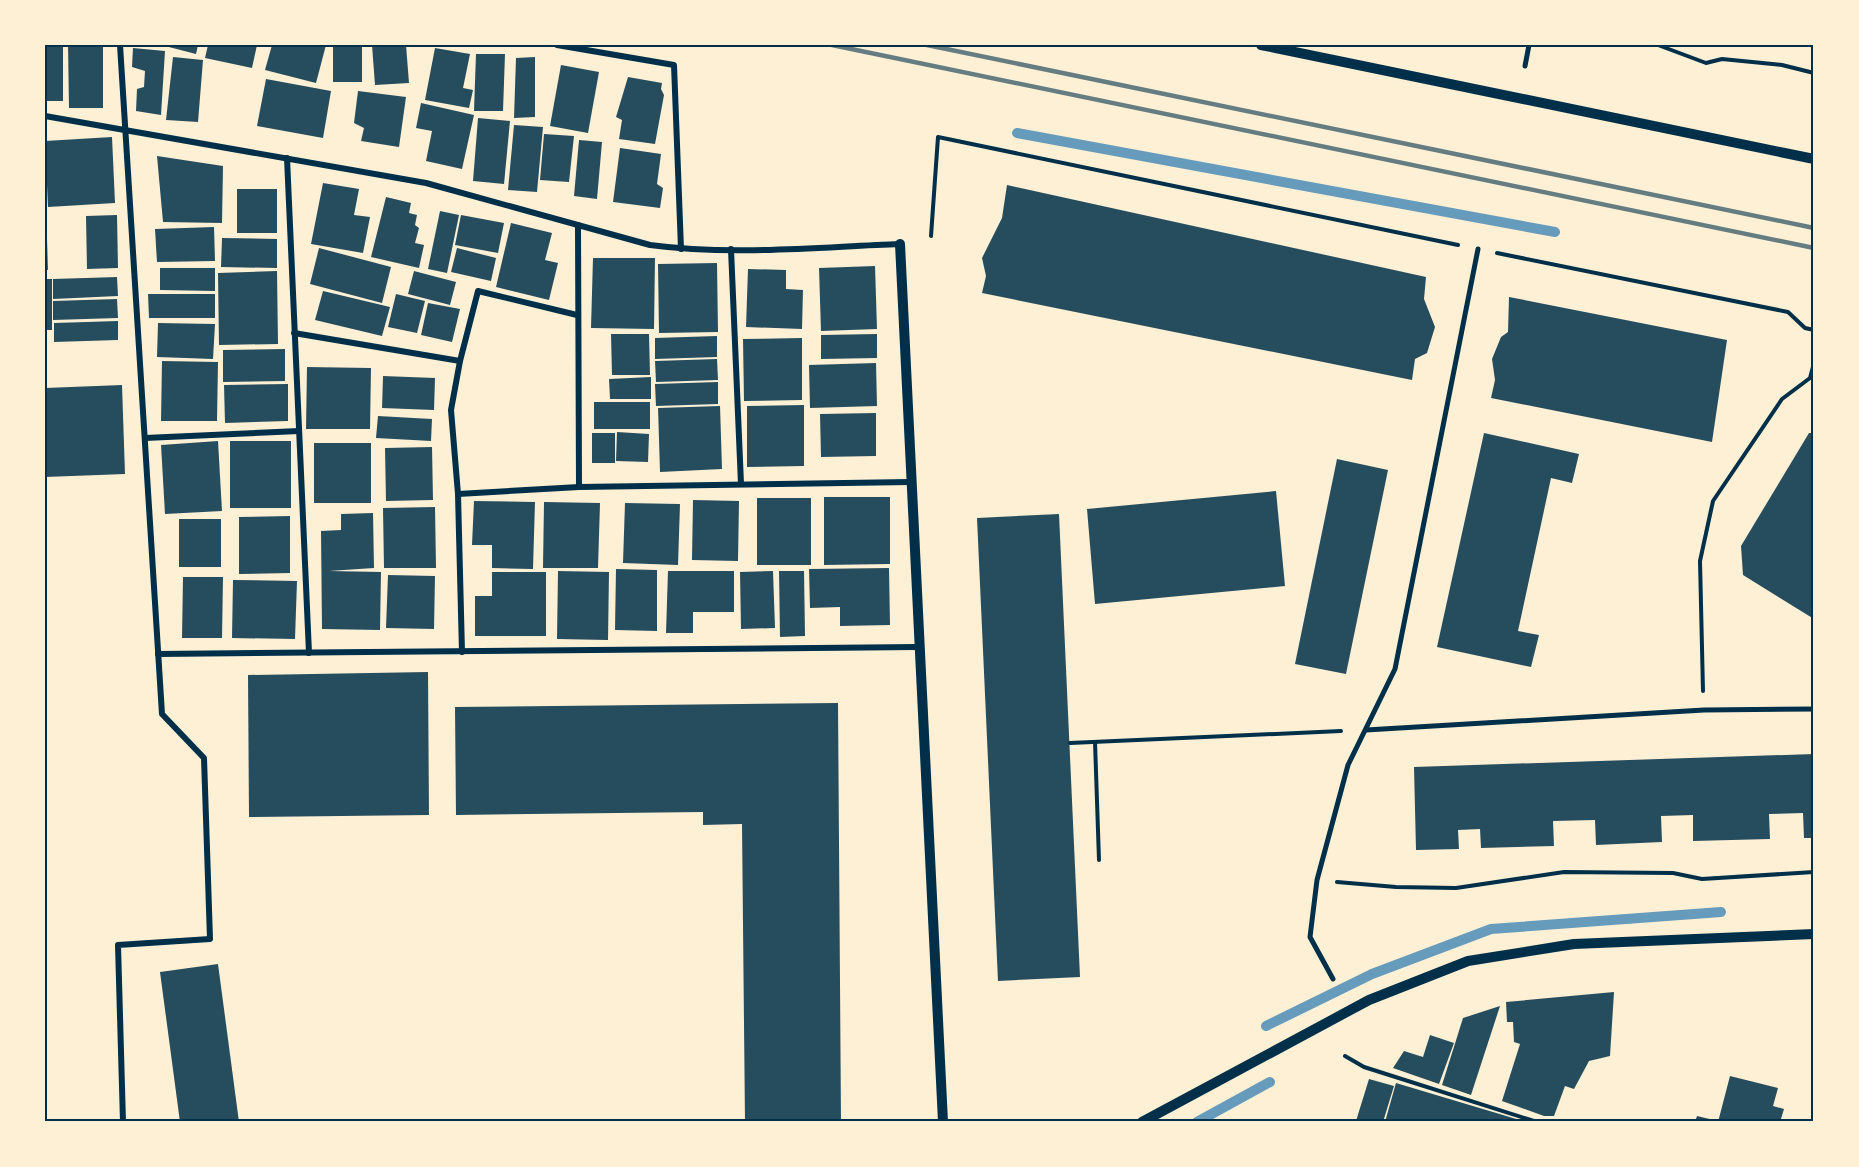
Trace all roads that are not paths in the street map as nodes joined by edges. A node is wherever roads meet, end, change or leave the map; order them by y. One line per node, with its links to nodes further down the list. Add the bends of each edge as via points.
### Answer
1 (120, 45): 7 (street)
2 (557, 45): 12 (street, via 674,65)
3 (1261, 45): 9 (street)
4 (1529, 45): 5 (street)
5 (1525, 66)
6 (45, 116): 7 (street)
7 (124, 132): 8 (street); 19 (street)
8 (286, 158): 10 (street, via 426,183); 16 (street)
9 (1814, 159)
10 (578, 225): 12 (street, via 650,245); 15 (street)
11 (900, 244): 13 (street); 20 (street)
12 (681, 249): 13 (street)
13 (731, 249): 21 (street)
14 (1479, 249): 29 (street, via 1395,669)
15 (577, 315): 17 (street, via 478,291); 22 (street)
16 (294, 333): 17 (street); 18 (street)
17 (460, 361): 23 (street, via 451,410)
18 (299, 431): 19 (street); 26 (street)
19 (145, 438): 27 (street)
20 (910, 482): 21 (street); 24 (street)
21 (741, 484): 22 (street)
22 (579, 487): 23 (street)
23 (458, 494): 25 (street)
24 (918, 647): 25 (street); 33 (street)
25 (462, 652): 26 (street)
26 (309, 653): 27 (street)
27 (158, 654): 32 (street, via 162,714 204,758 210,939 118,945)
28 (1814, 709): 29 (street, via 1704,710)
29 (1366, 730): 31 (street, via 1348,765 1317,880 1310,937)
30 (1814, 934): 34 (street, via 1574,944 1468,961 1369,1000)
31 (1333, 979)
32 (123, 1122)
33 (943, 1122)
34 (1142, 1122)

